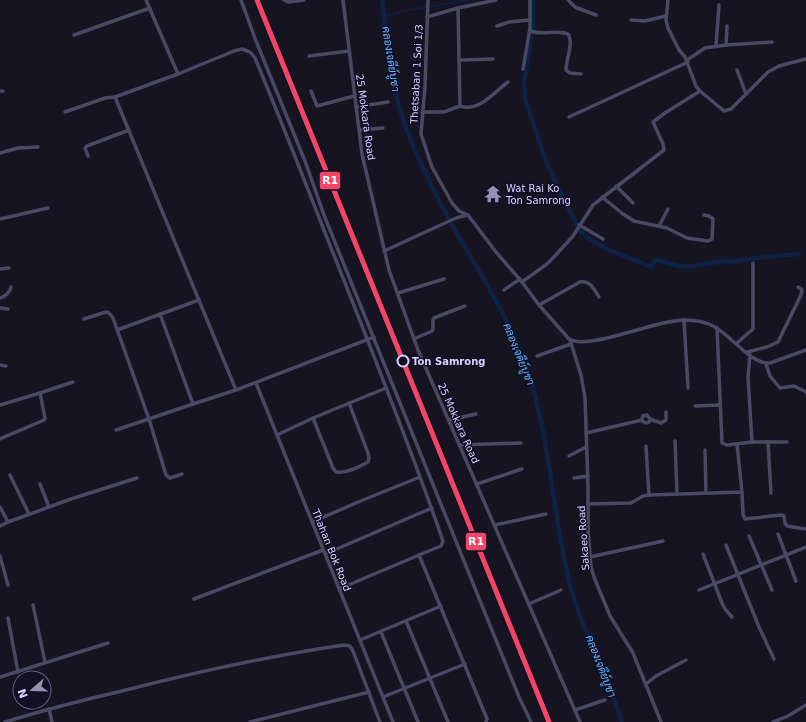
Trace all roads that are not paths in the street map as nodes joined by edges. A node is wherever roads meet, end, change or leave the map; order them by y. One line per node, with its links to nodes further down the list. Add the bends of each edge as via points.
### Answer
1 (146, 0): 12 (street)
2 (241, 0): 87 (street)
3 (284, 0): 4 (street)
4 (304, 0)
5 (343, 0): 26 (street, 25 Mokkara Road)
6 (496, 0): 13 (street)
7 (530, 0): 17 (street)
8 (568, 0): 15 (street, via 575,7)
9 (668, 0): 16 (street)
10 (428, 2): 14 (street, Thetsaban 1 Soi 1/3)
11 (719, 5): 25 (street)
12 (150, 8): 22 (street); 34 (street)
13 (458, 8): 14 (street); 30 (street)
14 (427, 15): 46 (street, Thetsaban 1 Soi 1/3)
15 (596, 15)
16 (666, 16): 18 (street, via 645,21); 31 (street, via 673,39)
17 (530, 20): 19 (street); 21 (street)
18 (631, 20)
19 (497, 26)
20 (727, 26): 24 (street)
21 (532, 32): 32 (street); 35 (street, via 568,34 570,40 566,70)
22 (74, 35)
23 (772, 42): 24 (street)
24 (726, 45): 25 (street)
25 (716, 46): 31 (street, via 705,48)
26 (349, 51): 27 (street); 41 (street, 25 Mokkara Road)
27 (309, 56)
28 (493, 59): 30 (street)
29 (806, 59): 39 (street, via 779,66 768,72)
30 (460, 60): 43 (street)
31 (687, 61): 38 (street); 47 (street)
32 (523, 69)
33 (737, 70): 39 (street)
34 (178, 74): 40 (street); 88 (street, via 242,49 256,58)
35 (581, 74)
36 (508, 82): 43 (street, via 478,105 467,108)
37 (311, 91): 41 (street, via 317,106)
38 (700, 91): 39 (street, via 724,111 731,109); 54 (street, via 653,122 664,150)
39 (746, 94)
40 (116, 96): 45 (street); 49 (street)
41 (354, 96): 44 (street, 25 Mokkara Road)
42 (388, 102): 44 (street)
43 (460, 106): 46 (street, via 444,112)
44 (356, 107): 50 (street, 25 Mokkara Road)
45 (65, 112)
46 (422, 112): 59 (street, Thetsaban 1 Soi 1/3, via 421,134 432,167 448,197 459,211)
47 (569, 117)
48 (382, 128): 50 (street)
49 (129, 130): 53 (street, via 87,146 85,148); 77 (street)
50 (358, 130): 65 (street, 25 Mokkara Road)
51 (38, 147): 52 (street, via 18,148)
52 (0, 153)
53 (88, 156)
54 (616, 186): 55 (street); 56 (street)
55 (602, 197): 62 (street, via 593,204); 63 (street, via 628,218)
56 (632, 203)
57 (48, 208): 61 (street)
58 (668, 209): 63 (street)
59 (468, 215): 65 (street); 70 (street, Sakaeo Road)
60 (704, 215): 63 (street, via 713,219 712,236 709,241 687,238)
61 (0, 219)
62 (579, 226): 64 (street); 70 (street, via 554,257)
63 (659, 226)
64 (603, 239)
65 (384, 251): 74 (street, 25 Mokkara Road)
66 (753, 263): 91 (street, via 753,329)
67 (9, 268): 68 (street)
68 (0, 269)
69 (444, 279): 74 (street)
70 (521, 280): 73 (street); 78 (street, Sakaeo Road)
71 (11, 287): 76 (street)
72 (798, 287): 94 (street, via 802,290 801,294 778,342)
73 (504, 290)
74 (398, 293): 89 (street, 25 Mokkara Road)
75 (599, 297): 78 (street, via 587,282 580,282)
76 (0, 298)
77 (199, 300): 82 (street); 103 (street)
78 (539, 305): 90 (street, Sakaeo Road)
79 (465, 306): 89 (street, via 434,318 432,331)
80 (0, 308): 81 (street)
81 (8, 310)
82 (160, 314): 86 (street); 107 (street)
83 (84, 319): 86 (street, via 106,312 113,318)
84 (684, 320): 85 (street, via 709,324); 90 (street, via 654,324 585,343); 102 (street)
85 (717, 328): 91 (street); 109 (street)
86 (117, 330): 114 (street)
87 (374, 337): 88 (street); 216 (street)
88 (367, 339): 100 (street); 101 (street)
89 (414, 339): 115 (street, 25 Mokkara Road)
90 (569, 339): 92 (street, Sakaeo Road)
91 (737, 343): 94 (street)
92 (571, 344): 95 (street); 117 (street, Sakaeo Road, via 584,389)
93 (806, 350): 96 (street)
94 (749, 354): 96 (street); 121 (street)
95 (537, 356)
96 (766, 364): 104 (street, via 770,376 780,388 794,386)
97 (0, 365): 98 (street)
98 (6, 366)
99 (73, 382): 105 (street)
100 (256, 383): 103 (street); 118 (street, Thahan Bok Road)
101 (386, 388): 106 (street); 135 (street)
102 (688, 388)
103 (236, 390): 107 (street)
104 (806, 392)
105 (40, 393): 108 (street); 119 (street, via 44,420)
106 (349, 403): 113 (street); 113 (street, via 369,458 368,462 345,472 336,472 333,468)
107 (193, 404): 114 (street)
108 (0, 405)
109 (720, 405): 110 (street); 125 (street, via 722,443)
110 (695, 406)
111 (666, 412): 117 (street, via 666,420 661,423 650,419 646,423 642,420)
112 (476, 414): 115 (street)
113 (313, 418): 118 (street)
114 (149, 419): 116 (street); 132 (street, via 166,475 170,478)
115 (449, 420): 126 (street, 25 Mokkara Road)
116 (116, 430)
117 (586, 433): 128 (street, Sakaeo Road)
118 (277, 435): 152 (street, Thahan Bok Road)
119 (0, 439)
120 (676, 441): 143 (street)
121 (752, 442): 122 (street); 125 (street)
122 (768, 442): 123 (street); 142 (street)
123 (787, 442)
124 (520, 443): 126 (street)
125 (737, 444): 140 (street)
126 (460, 446): 139 (street, 25 Mokkara Road)
127 (646, 446): 144 (street)
128 (586, 447): 130 (street); 134 (street, Sakaeo Road)
129 (705, 450): 141 (street)
130 (569, 456)
131 (522, 469): 139 (street)
132 (182, 474)
133 (10, 475): 149 (street)
134 (588, 476): 137 (street); 145 (street, Sakaeo Road)
135 (420, 477): 148 (street); 152 (street)
136 (137, 478): 147 (street)
137 (574, 478)
138 (40, 484): 147 (street)
139 (477, 484): 153 (street, 25 Mokkara Road)
140 (742, 492): 141 (street); 155 (street, via 745,519 781,515 784,516 784,523 787,526)
141 (706, 493): 143 (street)
142 (771, 493)
143 (677, 494): 144 (street)
144 (649, 495): 145 (street, via 631,504)
145 (588, 504): 168 (street, Sakaeo Road)
146 (0, 507): 151 (street)
147 (49, 507): 149 (street)
148 (432, 508): 163 (street); 165 (street, via 443,541 441,546)
149 (29, 514): 151 (street)
150 (546, 514): 153 (street)
151 (8, 522): 154 (street)
152 (312, 522): 162 (street, Thahan Bok Road)
153 (495, 525): 179 (street, 25 Mokkara Road)
154 (0, 526)
155 (805, 529): 157 (street)
156 (778, 534): 166 (street)
157 (806, 534)
158 (749, 536): 169 (street)
159 (663, 541): 168 (street)
160 (726, 545): 170 (street)
161 (806, 547): 166 (street)
162 (323, 550): 163 (street, Thahan Bok Road); 178 (street)
163 (325, 554): 174 (street, Thahan Bok Road)
164 (703, 554): 172 (street)
165 (419, 555): 174 (street); 181 (street)
166 (786, 555): 169 (street); 171 (street)
167 (0, 556): 173 (street)
168 (590, 558): 198 (street, Sakaeo Road, via 594,577 610,616 633,653)
169 (761, 565): 170 (street); 177 (street)
170 (738, 575): 172 (street); 188 (street)
171 (796, 581)
172 (715, 584): 176 (street); 182 (street, via 725,609)
173 (8, 585)
174 (339, 589): 186 (street, Thahan Bok Road)
175 (561, 590): 179 (street)
176 (699, 590)
177 (772, 590)
178 (194, 599)
179 (529, 604): 207 (street, 25 Mokkara Road)
180 (33, 605): 190 (street)
181 (440, 606): 184 (street); 191 (street)
182 (732, 617)
183 (8, 618): 193 (street)
184 (406, 621): 185 (street); 197 (street)
185 (381, 632): 186 (street); 199 (street)
186 (360, 640): 201 (street, Thahan Bok Road)
187 (108, 643): 190 (street)
188 (774, 659)
189 (686, 660): 198 (street)
190 (45, 662): 194 (street)
191 (465, 664): 197 (street); 215 (street)
192 (0, 670): 196 (street)
193 (18, 670)
194 (23, 670)
195 (12, 674): 196 (street)
196 (1, 677)
197 (429, 678): 199 (street); 214 (street)
198 (646, 684): 218 (street, Sakaeo Road)
199 (404, 688): 201 (street); 213 (street)
200 (369, 692): 204 (street, via 353,650 344,644 232,665); 210 (street); 211 (street)
201 (383, 697): 212 (street, Thahan Bok Road)
202 (605, 700): 207 (street)
203 (806, 705): 219 (street)
204 (52, 708)
205 (46, 710): 208 (street)
206 (49, 710): 209 (street)
207 (575, 710): 217 (street, 25 Mokkara Road)
208 (5, 722)
209 (52, 722)
210 (250, 722)
211 (380, 722)
212 (393, 722)
213 (418, 722)
214 (448, 722)
215 (486, 722)
216 (531, 722)
217 (580, 722)
218 (661, 722)
219 (773, 722)

